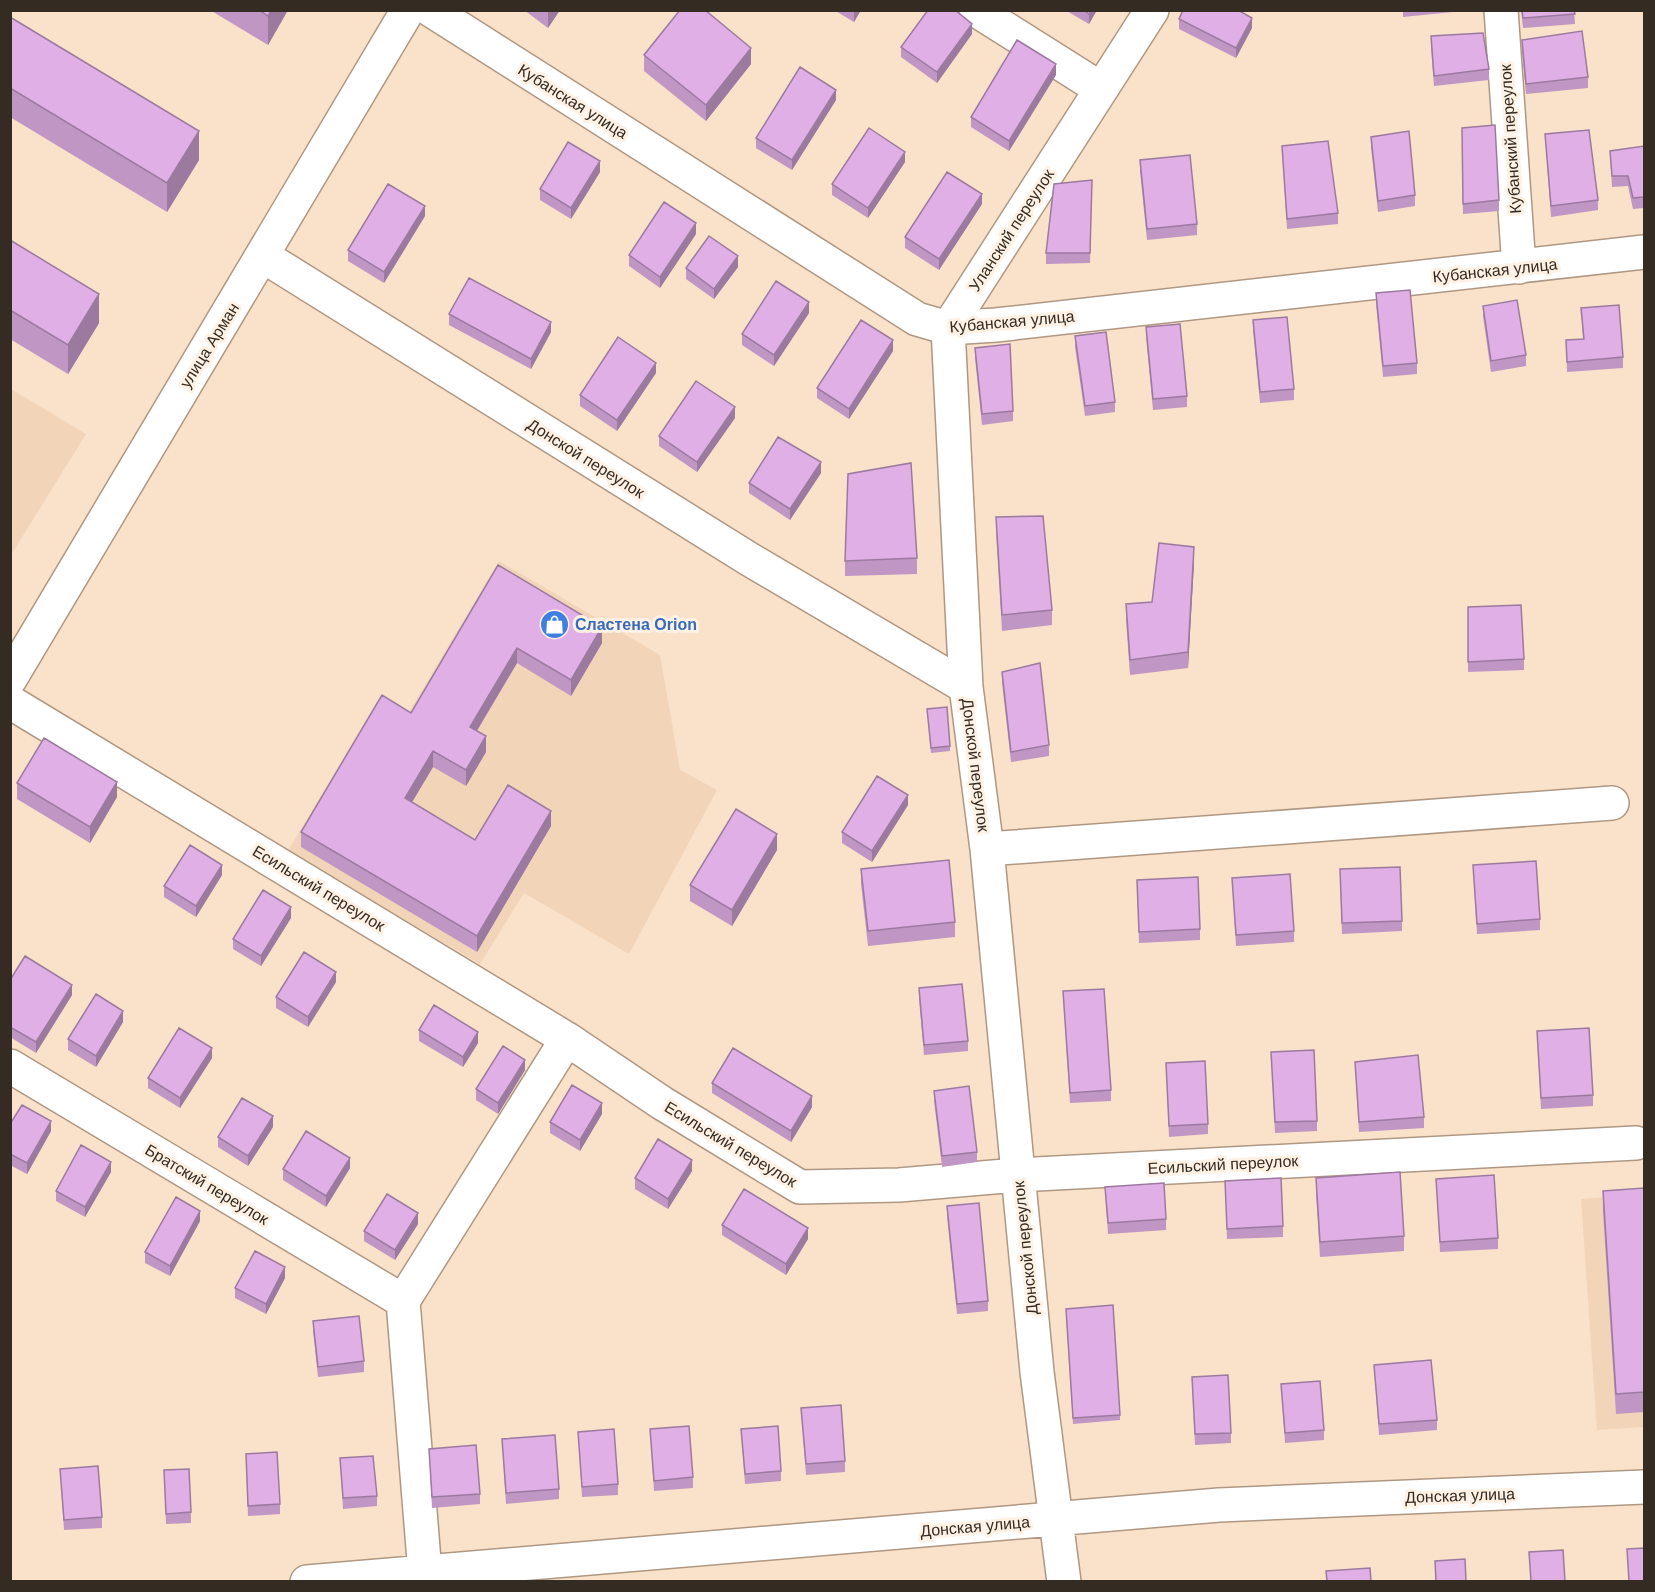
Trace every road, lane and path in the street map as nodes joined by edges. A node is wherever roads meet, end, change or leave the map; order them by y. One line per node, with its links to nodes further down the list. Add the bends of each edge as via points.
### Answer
1 (408, 10): 8 (street, улица Арман)
2 (431, 10): 10 (street, Кубанская улица, via 916,319)
3 (976, 10): 6 (street)
4 (1152, 10): 6 (street, Уланский переулок)
5 (1501, 10): 9 (street, Кубанский переулок)
6 (1101, 89): 10 (street, Уланский переулок)
7 (1644, 252): 9 (street, Кубанская улица)
8 (264, 256): 11 (street, улица Арман); 12 (street, Донской переулок, via 749,559)
9 (1519, 267): 10 (street, Кубанская улица)
10 (948, 328): 12 (street)
11 (10, 679)
12 (966, 687): 15 (street, Донской переулок)
13 (10, 702): 16 (street, Есильский переулок)
14 (1612, 803): 15 (street)
15 (987, 849): 19 (street, Донской переулок)
16 (567, 1039): 19 (street, Есильский переулок, via 662,1103 800,1187 899,1185); 20 (street)
17 (10, 1066): 20 (street, Братский переулок)
18 (1636, 1143): 19 (street, Есильский переулок)
19 (1017, 1175): 22 (street, Донской переулок)
20 (403, 1301): 23 (street)
21 (1644, 1487): 22 (street, Донская улица, via 1219,1505)
22 (1055, 1519): 23 (street, Донская улица); 25 (street, Донской переулок)
23 (425, 1573): 24 (street, Донская улица)
24 (308, 1581)
25 (1064, 1581)

